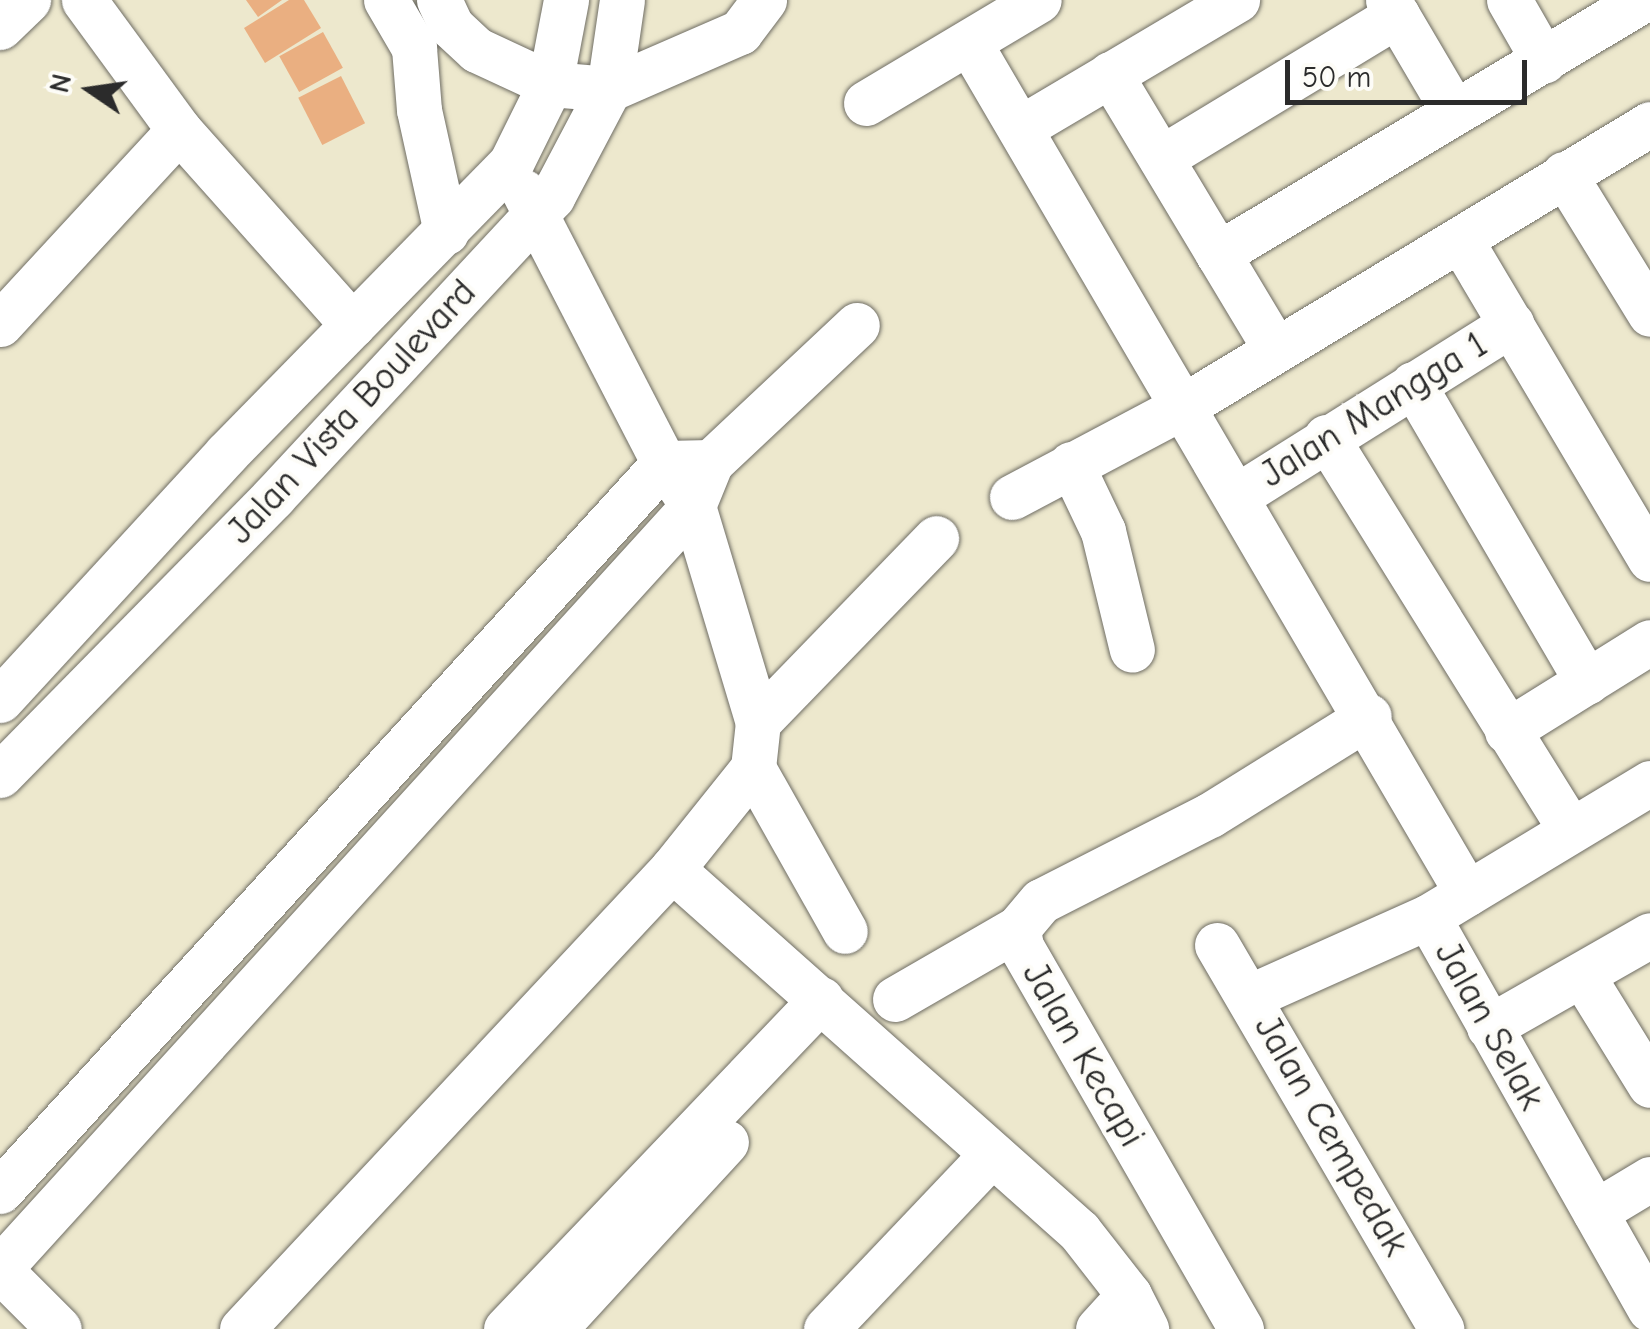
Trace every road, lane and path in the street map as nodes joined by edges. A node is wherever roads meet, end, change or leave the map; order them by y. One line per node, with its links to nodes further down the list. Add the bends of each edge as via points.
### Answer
1 (28, 0): 13 (street)
2 (84, 0): 23 (street)
3 (386, 0): 28 (street, via 414,48 419,110)
4 (439, 0): 17 (street, via 451,26 477,50)
5 (566, 0): 17 (street, Jalan Vista Boulevard)
6 (622, 0): 18 (street, Jalan Vista Boulevard)
7 (764, 0): 18 (street, via 740,32)
8 (1040, 0): 14 (street)
9 (1236, 0): 16 (street)
10 (1509, 0): 15 (street)
11 (1642, 0): 15 (street)
12 (1393, 7): 20 (street); 24 (street)
13 (0, 27)
14 (970, 44): 19 (street); 22 (street)
15 (1544, 61): 20 (street)
16 (1110, 74): 22 (street); 24 (street)
17 (550, 84): 18 (street); 25 (street, Jalan Vista Boulevard)
18 (608, 89): 27 (street, Jalan Vista Boulevard)
19 (866, 103)
20 (1454, 112): 30 (street)
21 (1650, 124): 26 (street)
22 (1022, 127): 38 (street)
23 (179, 130): 32 (street); 34 (street)
24 (1161, 158): 30 (street)
25 (511, 163): 27 (street); 28 (street, Jalan Vista Boulevard)
26 (1564, 174): 29 (street); 31 (street)
27 (534, 217): 41 (street); 58 (street, Jalan Vista Boulevard)
28 (446, 232): 34 (street, Jalan Vista Boulevard)
29 (1460, 239): 33 (street); 36 (street)
30 (1218, 254): 36 (street)
31 (1645, 294)
32 (0, 324)
33 (1511, 324): 37 (street, Jalan Mangga 1); 47 (street)
34 (353, 325): 51 (street, Jalan Vista Boulevard)
35 (856, 325): 40 (street)
36 (1276, 350): 38 (street)
37 (1413, 384): 39 (street, Jalan Mangga 1); 50 (street)
38 (1182, 407): 42 (street); 43 (street)
39 (1326, 438): 43 (street, Jalan Mangga 1); 54 (street)
40 (710, 462): 41 (street); 45 (street)
41 (664, 463): 45 (street); 55 (street)
42 (1072, 464): 44 (street); 49 (street, via 1103,530)
43 (1237, 496): 52 (street)
44 (1012, 497)
45 (693, 506): 53 (street); 57 (street)
46 (936, 538): 53 (street)
47 (1647, 546)
48 (1650, 642): 50 (street)
49 (1132, 650)
50 (1586, 682): 54 (street)
51 (0, 700)
52 (1368, 716): 62 (street); 64 (street, Jalan Kecapi, via 1210,815 1041,901)
53 (758, 722): 56 (street)
54 (1506, 731): 60 (street)
55 (413, 740): 57 (street); 69 (street)
56 (753, 768): 61 (street); 65 (street)
57 (448, 775): 73 (street)
58 (0, 776)
59 (1650, 783): 60 (street, Jalan Selak)
60 (1570, 830): 62 (street, Jalan Selak)
61 (672, 869): 72 (street); 84 (street)
62 (1467, 893): 63 (street, Jalan Selak)
63 (1428, 917): 70 (street); 74 (street, Jalan Selak)
64 (1018, 928): 71 (street); 89 (street, Jalan Kecapi, via 1021,947)
65 (846, 931)
66 (1650, 935): 68 (street)
67 (1218, 944): 70 (street, Jalan Cempedak)
68 (1582, 976): 74 (street); 75 (street)
69 (191, 982): 73 (street); 78 (street)
70 (1251, 996): 90 (street, Jalan Cempedak)
71 (894, 1000)
72 (830, 1009): 76 (street); 85 (street); 86 (street)
73 (229, 1017): 80 (street)
74 (1489, 1027): 79 (street, Jalan Selak)
75 (1644, 1062)
76 (992, 1154): 82 (street, via 1079,1231); 87 (street)
77 (1650, 1179): 79 (street)
78 (0, 1191)
79 (1595, 1212): 81 (street, Jalan Selak)
80 (0, 1269): 83 (street)
81 (1650, 1309)
82 (1138, 1312): 88 (street)
83 (58, 1329)
84 (242, 1329)
85 (506, 1329)
86 (554, 1329)
87 (826, 1329)
88 (1098, 1329)
89 (1241, 1329)
90 (1441, 1329)

